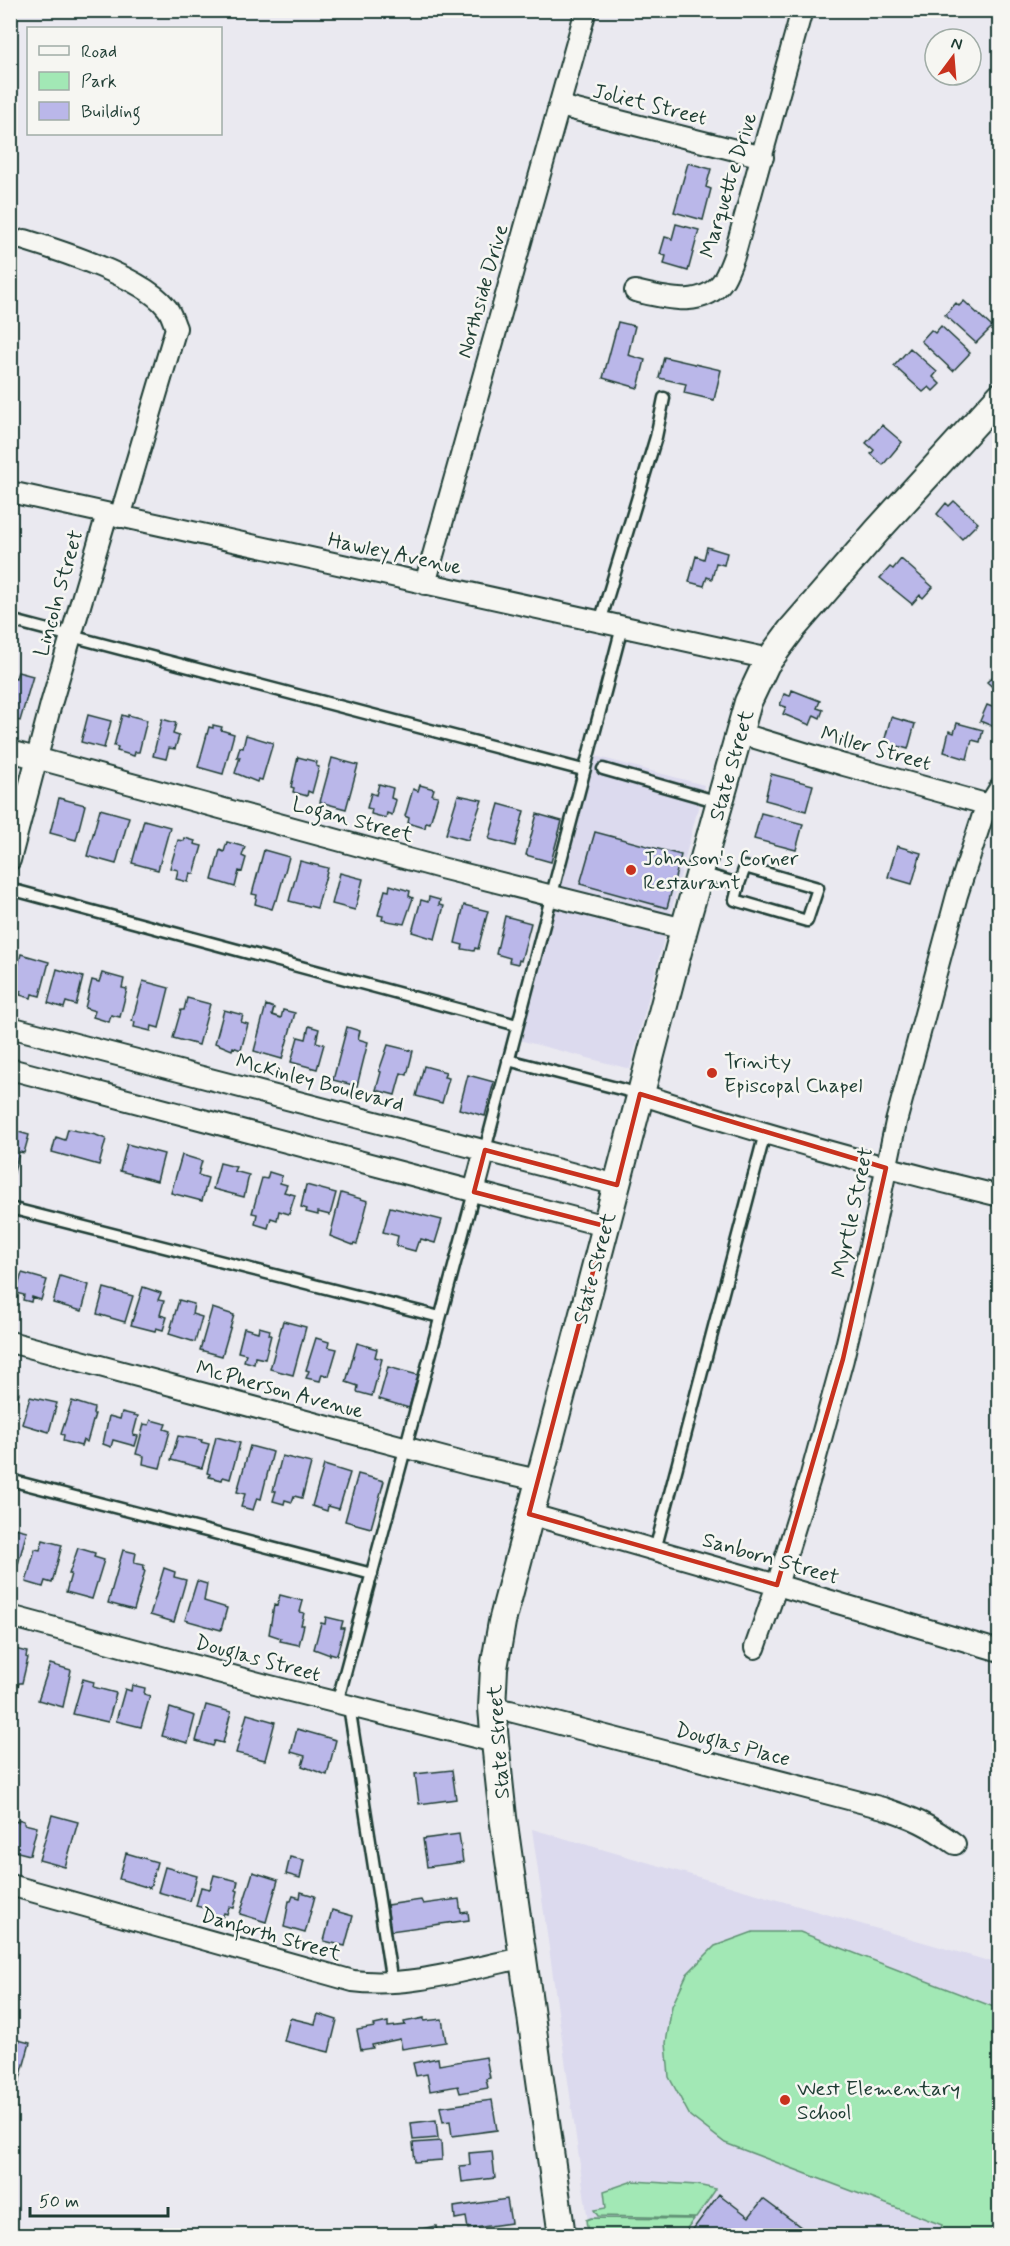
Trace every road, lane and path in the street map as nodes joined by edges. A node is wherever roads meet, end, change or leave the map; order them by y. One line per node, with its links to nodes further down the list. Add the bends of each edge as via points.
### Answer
1 (585, 10): 3 (street, Northside Drive)
2 (802, 10): 4 (street, Marquette Drive)
3 (560, 106): 4 (street, Joliet Street); 11 (street, Northside Drive)
4 (763, 157): 6 (street, Marquette Drive, via 734,256 723,280 708,295 688,300)
5 (26, 240): 10 (street, Lincoln Street, via 134,283 166,307 176,328)
6 (635, 291)
7 (999, 396): 16 (street, State Street, via 869,539)
8 (664, 398): 13 (lane, via 656,437)
9 (10, 492): 10 (street, Hawley Avenue)
10 (113, 515): 11 (street, Hawley Avenue); 15 (street, Lincoln Street)
11 (425, 584): 13 (street, Hawley Avenue)
12 (10, 620): 15 (lane)
13 (600, 622): 14 (street, Hawley Avenue)
14 (622, 627): 16 (street, Hawley Avenue); 21 (lane)
15 (70, 636): 19 (street, Lincoln Street); 21 (lane)
16 (770, 659): 17 (street, State Street, via 748,702)
17 (739, 733): 23 (street, State Street); 24 (street, Miller Street)
18 (10, 751): 19 (street, Logan Street)
19 (37, 758): 25 (street, Lincoln Street); 29 (street, Logan Street)
20 (603, 769): 23 (lane)
21 (584, 770): 29 (lane)
22 (999, 788): 24 (street, Myrtle Street)
23 (719, 802): 26 (street, State Street)
24 (994, 807): 38 (street, Myrtle Street, via 975,835 957,895)
25 (10, 860)
26 (700, 873): 27 (lane); 30 (street, State Street)
27 (739, 884): 27 (lane, via 745,867 818,888 807,921 735,900)
28 (10, 889): 31 (lane)
29 (550, 896): 30 (street, Logan Street); 31 (lane)
30 (684, 929): 35 (street, State Street)
31 (517, 1025): 33 (lane)
32 (10, 1026): 37 (street, McKinley Boulevard)
33 (508, 1060): 35 (lane); 37 (lane)
34 (10, 1069): 40 (street)
35 (640, 1094): 36 (street); 39 (street, State Street)
36 (765, 1133): 38 (street); 50 (lane)
37 (485, 1150): 39 (street, McKinley Boulevard); 40 (street)
38 (886, 1168): 41 (street); 52 (street, Myrtle Street, via 843,1359)
39 (617, 1185): 43 (street, State Street)
40 (474, 1192): 43 (street); 44 (lane)
41 (999, 1196)
42 (10, 1208): 44 (lane)
43 (605, 1226): 48 (street, State Street)
44 (440, 1317): 46 (lane)
45 (10, 1342): 46 (street, McPherson Avenue)
46 (404, 1447): 48 (street, McPherson Avenue); 51 (lane)
47 (10, 1480): 51 (lane)
48 (538, 1480): 49 (street, State Street)
49 (530, 1514): 50 (street, Sanborn Street); 57 (street, State Street, via 502,1622)
50 (655, 1550): 52 (street, Sanborn Street)
51 (372, 1574): 56 (lane)
52 (777, 1585): 54 (street, Myrtle Street); 55 (street, Sanborn Street)
53 (10, 1616): 56 (street, Douglas Street)
54 (755, 1648)
55 (999, 1650)
56 (343, 1704): 58 (street, Douglas Street); 62 (lane)
57 (492, 1708): 58 (street, State Street); 59 (street, Douglas Place, via 884,1808 916,1819)
58 (495, 1742): 61 (street, State Street)
59 (955, 1844)
60 (10, 1885): 62 (street, Danforth Street, via 325,1975)
61 (522, 1958): 62 (street, Danforth Street); 63 (street, State Street)
62 (392, 1983)
63 (562, 2235)

